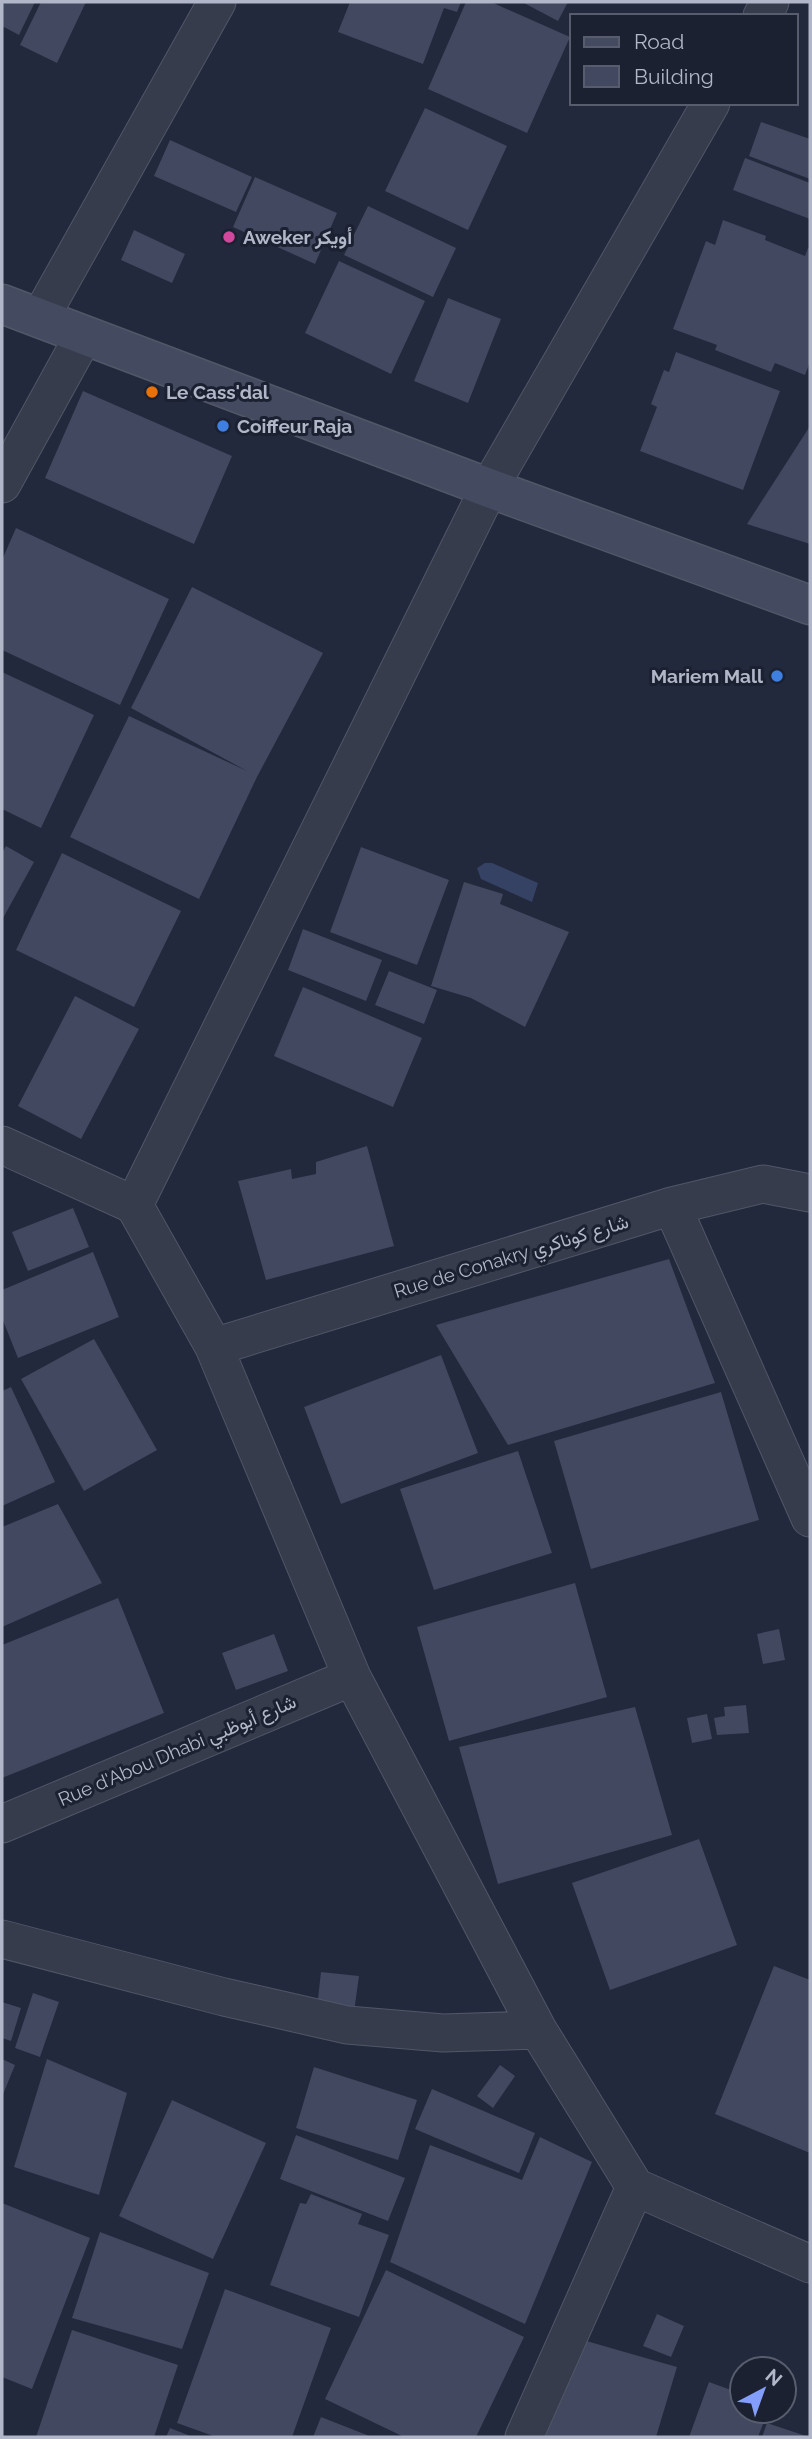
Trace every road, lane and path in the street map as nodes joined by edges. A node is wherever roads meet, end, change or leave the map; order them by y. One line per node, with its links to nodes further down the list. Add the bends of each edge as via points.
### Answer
1 (217, 2): 4 (street)
2 (710, 105): 7 (street)
3 (2, 304): 4 (main road)
4 (40, 318): 5 (main road)
5 (85, 335): 6 (street); 7 (main road)
6 (2, 484)
7 (489, 488): 8 (main road); 11 (street)
8 (810, 605)
9 (2, 1146): 11 (street)
10 (810, 1193): 12 (street, Rue de Conakry شارع كوناكري, via 764,1184)
11 (134, 1205): 13 (street)
12 (672, 1206): 13 (street, Rue de Conakry شارع كوناكري); 14 (street)
13 (214, 1347): 15 (street)
14 (810, 1518)
15 (352, 1677): 16 (street, Rue d'Abou Dhabi شارع أبوظبي); 18 (street)
16 (2, 1824)
17 (2, 1939): 18 (street, via 347,2025 443,2033)
18 (538, 2030): 19 (street)
19 (635, 2187): 20 (street); 21 (street)
20 (810, 2264)
21 (524, 2437)

